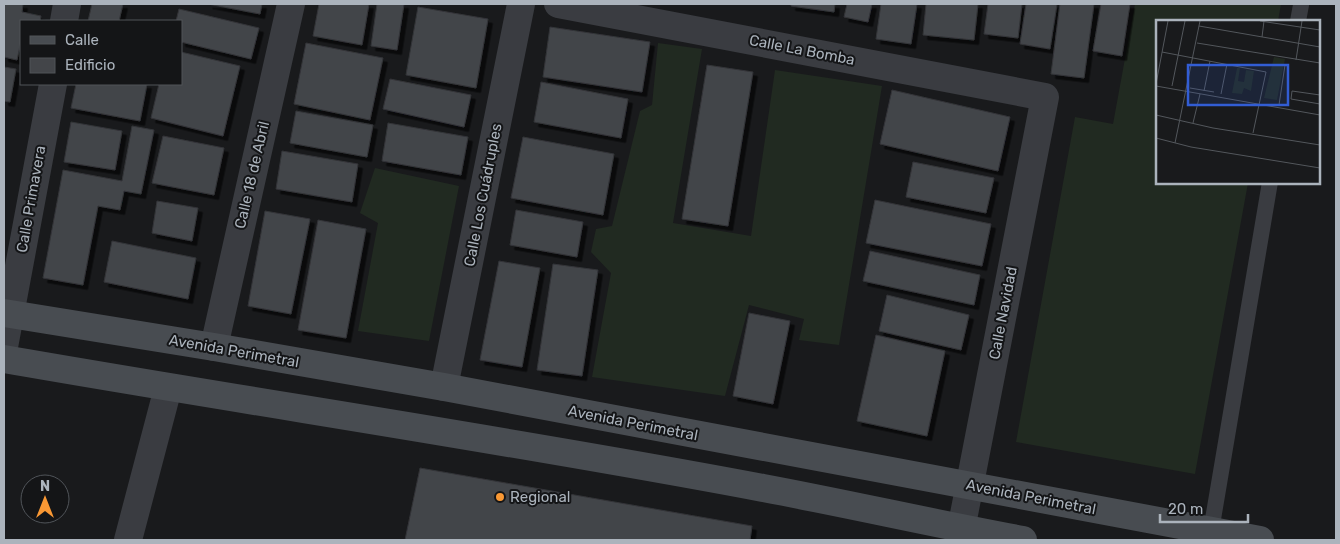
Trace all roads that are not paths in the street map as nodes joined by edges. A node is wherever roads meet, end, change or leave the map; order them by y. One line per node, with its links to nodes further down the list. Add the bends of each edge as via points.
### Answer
1 (67, 4): 6 (street)
2 (291, 4): 13 (street, Calle 18 de Abril)
3 (521, 4): 15 (street, Calle Los Cuádruples)
4 (558, 4): 9 (street, Calle La Bomba)
5 (1301, 5): 7 (lane)
6 (64, 20)
7 (1298, 20)
8 (53, 85): 11 (street, Calle Primavera)
9 (1045, 97): 17 (street, Calle Navidad)
10 (1270, 184): 18 (lane)
11 (7, 314): 12 (street, Calle Primavera); 13 (main road, Avenida Perimetral)
12 (4, 347)
13 (214, 347): 15 (main road, Avenida Perimetral)
14 (4, 358): 16 (main road)
15 (444, 387): 17 (main road, Avenida Perimetral)
16 (168, 388): 19 (main road, via 763,488); 20 (street)
17 (970, 486): 18 (main road, Avenida Perimetral); 19 (street, Calle Navidad)
18 (1211, 531): 22 (main road, Avenida Perimetral)
19 (960, 535): 21 (main road)
20 (128, 540)
21 (1023, 540)
22 (1260, 540)

